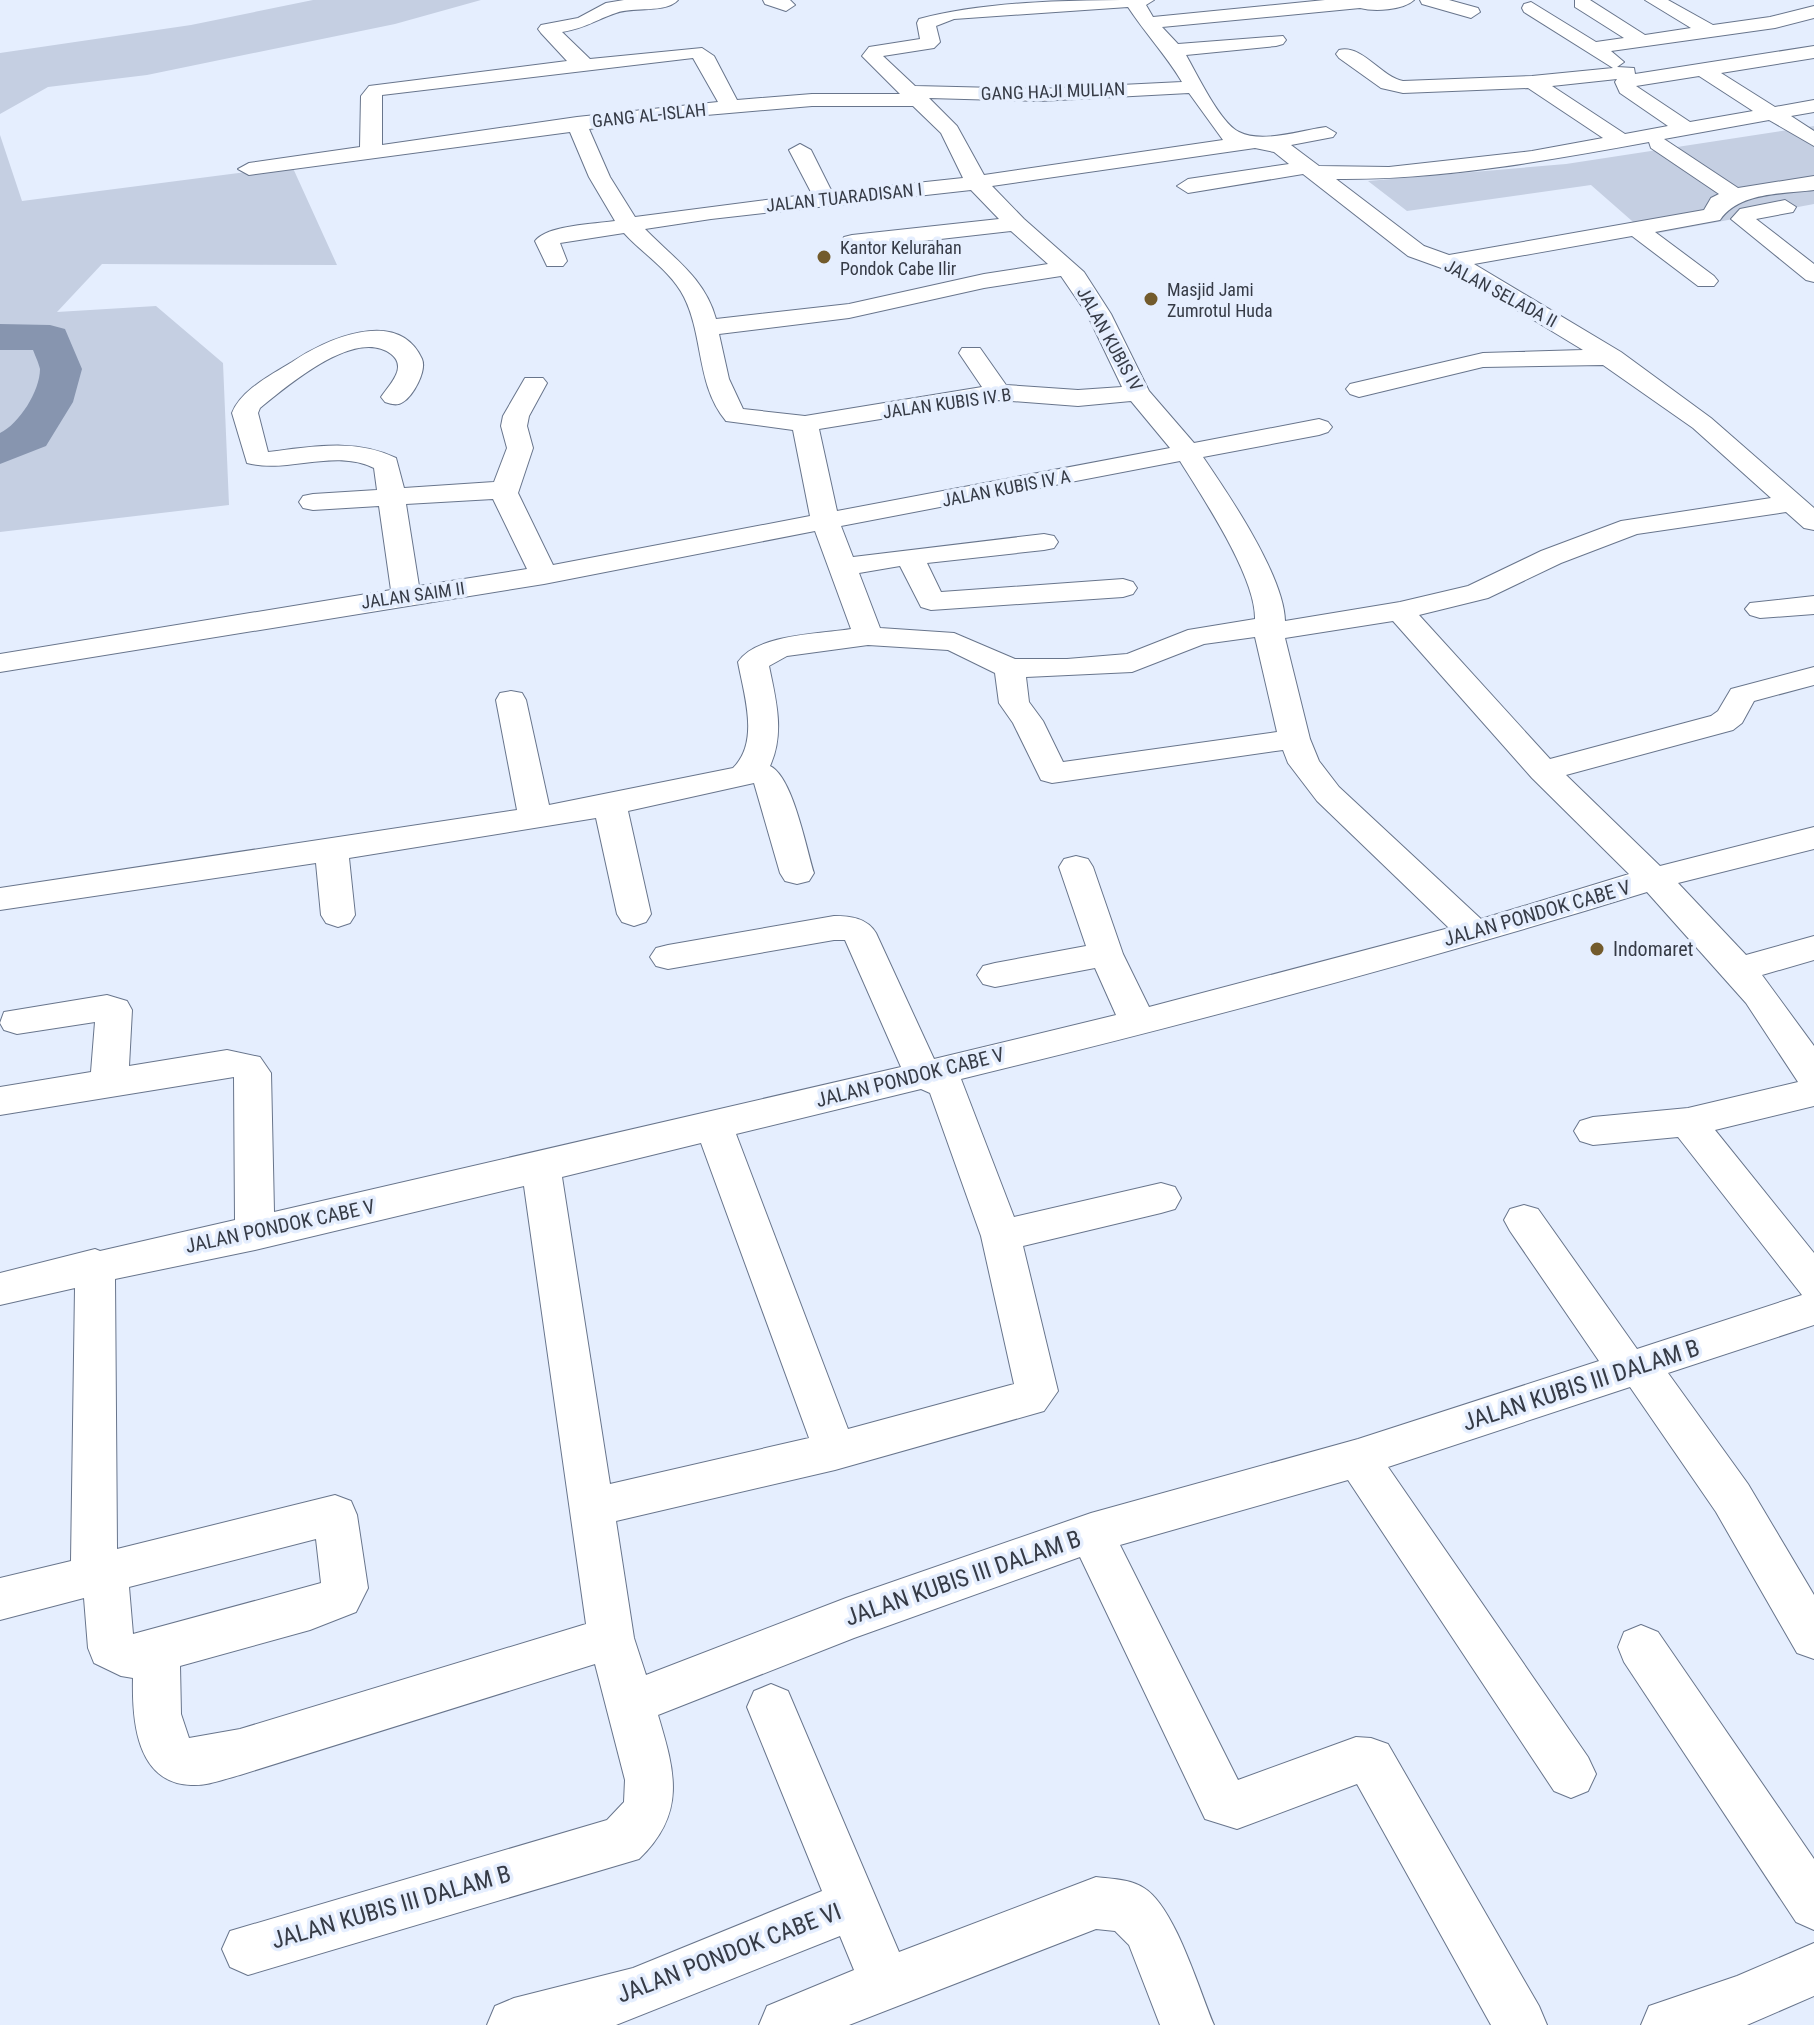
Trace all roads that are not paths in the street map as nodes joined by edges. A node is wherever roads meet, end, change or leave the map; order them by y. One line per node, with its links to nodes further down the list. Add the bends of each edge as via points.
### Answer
1 (669, 0): 22 (street, via 613,7 583,23 548,29 582,62)
2 (1405, 0): 7 (street)
3 (1429, 0): 12 (street)
4 (1654, 0): 15 (street)
5 (1134, 1): 6 (street, JALAN KUBIS IV); 11 (street, JALAN SELADA II)
6 (1064, 2): 28 (street, JALAN KUBIS IV, via 944,15 926,23 927,44 872,54)
7 (1361, 2): 11 (street)
8 (1582, 3): 17 (street)
9 (1749, 7): 14 (street)
10 (1531, 8): 19 (street)
11 (1146, 12): 23 (street, JALAN SELADA II)
12 (1471, 12)
13 (1814, 12): 14 (street)
14 (1775, 22): 15 (street); 18 (street)
15 (1711, 32): 17 (street)
16 (1276, 40): 23 (street)
17 (1642, 41): 19 (street)
18 (1814, 44)
19 (1593, 48): 26 (street)
20 (1814, 52): 25 (street)
21 (1346, 54): 27 (street, via 1397,86)
22 (573, 66): 29 (street, via 701,54); 32 (street); 40 (street, via 376,90 371,96)
23 (1184, 69): 24 (street); 28 (street, GANG HAJI MULIAN, via 1028,95); 38 (street, JALAN SELADA II, via 1231,137)
24 (1212, 69)
25 (1701, 69): 26 (street); 31 (street)
26 (1633, 75): 27 (street); 34 (street, via 1624,85)
27 (1532, 82): 36 (street)
28 (916, 96): 29 (street, GANG AL-ISLAH); 44 (street, JALAN KUBIS IV, via 950,130)
29 (730, 106): 32 (street, GANG AL-ISLAH)
30 (1814, 106): 31 (street)
31 (1770, 113): 34 (street); 37 (street)
32 (604, 119): 33 (street, GANG AL-ISLAH)
33 (577, 123): 40 (street); 51 (street, GANG AL-ISLAH)
34 (1686, 129): 36 (street)
35 (1326, 133): 38 (street, JALAN TUARADISAN I)
36 (1620, 140): 43 (street, via 1440,168 1368,174)
37 (1814, 140)
38 (1265, 142): 43 (street, JALAN SELADA II); 44 (street, JALAN TUARADISAN I)
39 (1658, 144): 47 (street)
40 (371, 150): 42 (street)
41 (800, 150): 48 (street)
42 (249, 169)
43 (1312, 170): 46 (street); 55 (street, JALAN SELADA II, via 1416,251)
44 (977, 183): 48 (street, JALAN TUARADISAN I); 50 (street, JALAN KUBIS IV)
45 (1814, 183): 47 (street)
46 (1188, 186)
47 (1734, 195): 52 (street, via 1719,203 1712,215)
48 (825, 199): 51 (street, JALAN TUARADISAN I)
49 (1814, 203): 57 (street, via 1742,219)
50 (1016, 224): 53 (street); 56 (street, JALAN KUBIS IV)
51 (629, 225): 54 (street, JALAN TUARADISAN I, via 548,239); 59 (street, GANG AL-ISLAH, via 684,278)
52 (1637, 229): 55 (street); 58 (street)
53 (852, 242)
54 (555, 261)
55 (1448, 262): 61 (street, JALAN SELADA II, via 1517,297)
56 (1067, 268): 59 (street, via 813,317); 65 (street, JALAN KUBIS IV, via 1099,314)
57 (1814, 275)
58 (1706, 281)
59 (705, 328): 67 (street, JALAN KUBIS IV B, via 731,414)
60 (971, 353): 64 (street)
61 (1612, 357): 63 (street, via 1483,360); 73 (street, JALAN SELADA II, via 1702,423)
62 (534, 383): 70 (street, via 516,416 520,448)
63 (1359, 389)
64 (998, 392): 65 (street, JALAN KUBIS IV B, via 1078,398); 67 (street, JALAN KUBIS IV B)
65 (1138, 393): 69 (street, JALAN KUBIS IV)
66 (394, 397): 71 (street, via 408,379 410,358 396,343 374,336 339,343 260,395 245,413 256,457 375,456 387,464)
67 (805, 424): 74 (street)
68 (1319, 427): 69 (street, JALAN KUBIS IV A)
69 (1187, 452): 74 (street, JALAN KUBIS IV A); 85 (street, JALAN KUBIS IV, via 1241,539 1270,612)
70 (504, 493): 71 (street, via 489,489); 79 (street)
71 (392, 498): 72 (street); 81 (street)
72 (313, 502)
73 (1791, 503): 75 (street, JALAN SELADA II); 84 (street, via 1631,527 1551,557 1496,586)
74 (825, 520): 78 (street); 79 (street, JALAN SAIM II)
75 (1814, 522)
76 (1044, 542): 77 (street)
77 (910, 556): 78 (street); 80 (street, via 931,601)
78 (841, 567): 86 (street)
79 (544, 575): 81 (street, JALAN SAIM II)
80 (1123, 588)
81 (406, 595): 87 (street, JALAN SAIM II)
82 (1814, 605): 83 (street)
83 (1760, 609)
84 (1400, 611): 85 (street); 93 (street)
85 (1270, 629): 88 (street, via 1198,636 1132,663); 91 (street, JALAN KUBIS IV)
86 (868, 636): 88 (street, via 954,642); 92 (street, via 780,648 753,662 762,752)
87 (0, 663)
88 (1010, 668): 91 (street, via 1014,703 1052,773)
89 (1814, 676): 93 (street, via 1742,695 1722,723)
90 (511, 700): 95 (street)
91 (1294, 739): 104 (street, JALAN KUBIS IV, via 1304,763 1328,794)
92 (752, 770): 94 (street, via 731,780); 99 (street, via 771,784)
93 (1543, 771): 100 (street)
94 (610, 805): 95 (street); 102 (street)
95 (535, 817): 97 (street)
96 (1814, 838): 100 (street, JALAN PONDOK CABE V)
97 (331, 849): 101 (street); 103 (street)
98 (1076, 867): 106 (street)
99 (797, 873)
100 (1652, 879): 104 (street, JALAN PONDOK CABE V); 108 (street)
101 (0, 899)
102 (634, 914)
103 (338, 915)
104 (1474, 933): 111 (street, JALAN PONDOK CABE V)
105 (1814, 948): 108 (street)
106 (1106, 954): 109 (street); 111 (street)
107 (668, 957): 112 (street, via 849,928 859,933)
108 (1739, 969): 113 (street)
109 (995, 975)
110 (17, 1021): 114 (street, via 114,1010)
111 (1138, 1023): 112 (street, JALAN PONDOK CABE V)
112 (922, 1073): 118 (street, JALAN PONDOK CABE V); 124 (street, via 946,1085)
113 (1814, 1077)
114 (109, 1082): 116 (street); 123 (street, via 227,1063 247,1066 252,1073)
115 (1814, 1092): 117 (street)
116 (0, 1101)
117 (1688, 1122): 119 (street); 126 (street)
118 (714, 1127): 120 (street, JALAN PONDOK CABE V); 130 (street)
119 (1593, 1131)
120 (541, 1167): 123 (street, JALAN PONDOK CABE V); 132 (street)
121 (1161, 1198): 124 (street)
122 (1524, 1220): 129 (street)
123 (255, 1234): 125 (street, JALAN PONDOK CABE V)
124 (1001, 1236): 130 (street, via 1037,1391 1029,1398)
125 (95, 1265): 127 (street, JALAN PONDOK CABE V); 134 (street)
126 (1814, 1283)
127 (0, 1289)
128 (1814, 1308): 129 (street, JALAN KUBIS III DALAM B)
129 (1634, 1368): 131 (street, JALAN KUBIS III DALAM B); 137 (street, via 1732,1498)
130 (835, 1451): 132 (street)
131 (1358, 1458): 133 (street, JALAN KUBIS III DALAM B); 142 (street)
132 (593, 1507): 136 (street)
133 (1091, 1533): 140 (street, JALAN KUBIS III DALAM B, via 846,1619); 152 (street, via 1223,1802 1237,1805 1356,1760 1371,1761)
134 (99, 1574): 135 (street); 139 (street, via 111,1648 128,1656); 139 (street, via 335,1515 345,1588 340,1597)
135 (0, 1599)
136 (611, 1638): 139 (street, via 196,1762 170,1757 164,1749); 140 (street)
137 (1814, 1638)
138 (1641, 1647): 143 (street)
139 (157, 1651)
140 (631, 1703): 145 (street, JALAN KUBIS III DALAM B, via 649,1780 648,1806 621,1841)
141 (771, 1707): 144 (street, JALAN PONDOK CABE VI)
142 (1571, 1774)
143 (1814, 1904)
144 (852, 1905): 147 (street, JALAN PONDOK CABE VI); 148 (street, JALAN PONDOK CABE VI)
145 (248, 1949)
146 (1814, 1969): 153 (street)
147 (886, 1983): 150 (street); 151 (street, via 1096,1903 1127,1906 1148,1927)
148 (638, 2010): 149 (street, JALAN PONDOK CABE VI)
149 (514, 2025)
150 (786, 2025)
151 (1187, 2025)
152 (1520, 2025)
153 (1668, 2025)

